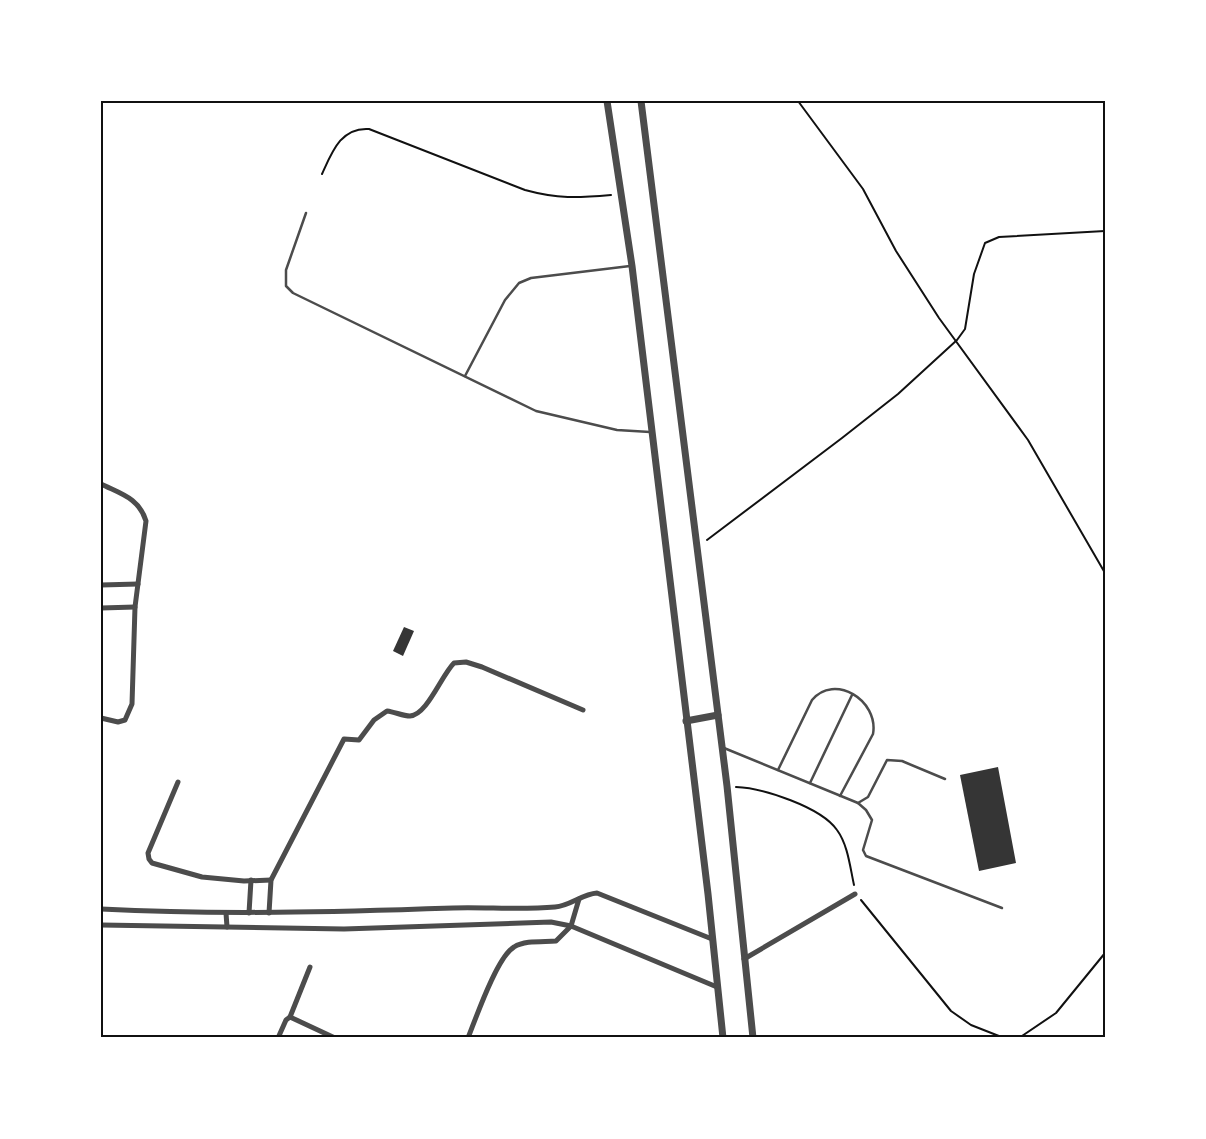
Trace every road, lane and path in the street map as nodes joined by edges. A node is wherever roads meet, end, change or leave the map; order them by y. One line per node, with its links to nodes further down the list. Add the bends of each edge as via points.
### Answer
1 (607, 101): 5 (street)
2 (641, 101): 13 (street)
3 (798, 101): 9 (path, via 864,189 896,251)
4 (322, 174): 5 (path, via 334,147 346,134 369,129 547,196)
5 (621, 194): 8 (street)
6 (306, 213): 10 (lane, via 286,270 286,286 293,293)
7 (1105, 231): 9 (path, via 999,236 985,243 978,256 965,329)
8 (632, 266): 10 (lane, via 531,278 519,283 505,300); 11 (street)
9 (956, 341): 13 (path, via 898,394); 14 (path, via 1028,440)
10 (465, 376): 11 (lane, via 536,411 618,430)
11 (652, 433): 23 (street)
12 (101, 484): 15 (street, via 132,499 143,511 146,521)
13 (696, 548): 21 (street)
14 (1105, 572)
15 (138, 584): 16 (street); 18 (street)
16 (101, 585)
17 (101, 608): 18 (street)
18 (135, 608): 22 (street, via 132,704 125,720 118,722)
19 (852, 695): 25 (lane, via 834,688 817,693); 28 (lane); 30 (lane, via 868,706 875,723 873,734)
20 (583, 710): 33 (street, via 482,667 466,662 454,663 444,673 418,715 388,711 374,720 359,740 344,739)
21 (718, 715): 23 (street); 24 (street)
22 (101, 718)
23 (686, 721): 44 (street)
24 (722, 747): 25 (lane); 29 (street)
25 (778, 770): 28 (lane)
26 (945, 779): 31 (lane, via 902,761 887,760 868,797)
27 (178, 782): 32 (street, via 148,853 149,859 152,863 202,877)
28 (810, 784): 30 (lane)
29 (727, 786): 34 (path, via 754,788 783,796 837,829 847,852); 46 (street)
30 (840, 796): 31 (lane)
31 (858, 803): 36 (lane, via 872,820 863,850 866,856)
32 (251, 880): 33 (street); 40 (street)
33 (271, 880): 38 (street)
34 (855, 894): 46 (street); 55 (path, via 951,1012 970,1025)
35 (578, 899): 38 (street, via 554,908 497,906); 42 (street); 44 (street, via 590,894 606,895)
36 (1002, 908)
37 (101, 909): 39 (street)
38 (269, 912): 40 (street)
39 (226, 913): 40 (street); 43 (street)
40 (249, 913)
41 (101, 925): 43 (street)
42 (570, 926): 43 (street, via 551,922 344,928); 48 (street); 52 (street, via 556,942 525,943 513,947 495,973)
43 (226, 927)
44 (712, 939): 48 (street)
45 (1105, 953): 56 (path, via 1056,1013)
46 (744, 959): 54 (street)
47 (310, 967): 49 (street)
48 (717, 987): 53 (street)
49 (290, 1017): 50 (street); 51 (street)
50 (278, 1038)
51 (334, 1038)
52 (468, 1038)
53 (723, 1038)
54 (753, 1038)
55 (1004, 1038)
56 (1019, 1038)

